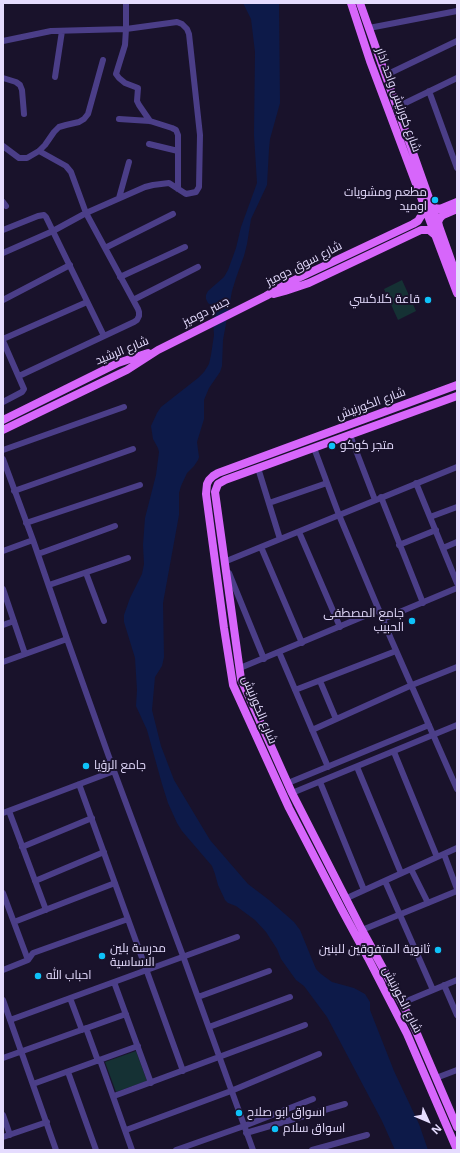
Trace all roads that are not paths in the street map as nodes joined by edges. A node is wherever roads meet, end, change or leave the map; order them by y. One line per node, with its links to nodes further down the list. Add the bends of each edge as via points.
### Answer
1 (126, 3): 6 (street)
2 (351, 3): 12 (main road, شارع كورنيش واحد اذار)
3 (360, 3): 5 (main road, شارع كورنيش واحد اذار)
4 (457, 11): 5 (street)
5 (369, 28): 10 (main road, شارع كورنيش واحد اذار)
6 (126, 29): 7 (street); 21 (street, via 123,53 116,74 125,83 138,88 138,105); 28 (street, via 177,22 187,29 200,135 199,187 196,192 186,194)
7 (62, 31): 8 (street, via 38,33); 14 (street)
8 (3, 41)
9 (457, 41): 13 (street)
10 (379, 58): 12 (main road); 13 (main road, شارع كورنيش واحد اذار)
11 (103, 60): 24 (street, via 88,114 79,122 59,127)
12 (370, 61): 30 (main road, شارع كورنيش واحد اذار)
13 (386, 75): 18 (main road, شارع كورنيش واحد اذار)
14 (55, 77)
15 (3, 78): 19 (street, via 20,85)
16 (457, 78): 17 (street)
17 (429, 91): 18 (street); 27 (street)
18 (397, 107): 30 (main road, شارع كورنيش واحد اذار)
19 (24, 114)
20 (119, 118): 21 (street)
21 (150, 121): 25 (street, via 176,130)
22 (149, 144): 25 (street)
23 (3, 146): 24 (street, via 23,159)
24 (40, 151): 34 (street, via 66,166 71,172)
25 (178, 151): 28 (street)
26 (129, 162): 29 (street)
27 (456, 164)
28 (178, 189): 29 (street, via 169,183 153,185)
29 (118, 198): 34 (street)
30 (426, 202): 33 (main road, via 436,208); 36 (main road); 39 (main road); 48 (main road, شارع سوق دوميز, via 416,222)
31 (457, 202): 33 (main road)
32 (457, 209): 33 (main road)
33 (448, 210): 36 (main road, via 438,222)
34 (86, 213): 38 (street); 41 (street)
35 (173, 214): 41 (street)
36 (439, 229): 46 (main road)
37 (3, 230): 38 (street, via 41,215 46,217)
38 (53, 231): 42 (street); 43 (street)
39 (436, 237): 47 (main road); 48 (main road, شارع سوق دوميز, via 429,230 419,231 309,283)
40 (185, 247): 45 (street)
41 (105, 248): 45 (street)
42 (3, 253)
43 (70, 265): 49 (street); 51 (street)
44 (198, 267): 50 (street)
45 (120, 277): 50 (street)
46 (457, 277)
47 (457, 293)
48 (266, 296): 54 (main road, جسر دوميز)
49 (3, 300)
50 (133, 300): 52 (street, via 139,312 137,320)
51 (87, 302): 52 (street); 53 (street)
52 (104, 336): 55 (street)
53 (3, 340): 55 (street)
54 (158, 350): 61 (main road, شارع الرشيد, via 118,364); 63 (main road, شارع الرشيد, via 127,370)
55 (19, 376): 58 (street, via 23,390)
56 (457, 385): 60 (main road, شارع الكورنيش)
57 (457, 396): 62 (main road, شارع الكورنيش)
58 (3, 402)
59 (124, 407): 66 (street)
60 (379, 414): 62 (main road); 120 (main road, شارع الكورنيش, via 218,473 207,484 208,515 233,686)
61 (3, 420)
62 (382, 424): 64 (main road, شارع الكورنيش)
63 (3, 430)
64 (350, 435): 65 (main road, شارع الكورنيش); 76 (street)
65 (314, 448): 70 (main road, شارع الكورنيش); 71 (street)
66 (3, 450)
67 (133, 450): 74 (street)
68 (3, 459): 74 (street)
69 (457, 467): 72 (street)
70 (258, 468): 77 (street); 94 (main road, شارع الكورنيش, via 225,480 218,484 216,489)
71 (327, 483): 77 (street); 79 (street)
72 (416, 483): 75 (street); 80 (street)
73 (140, 485): 81 (street)
74 (14, 491): 81 (street)
75 (381, 498): 76 (street); 88 (street)
76 (375, 500): 79 (street)
77 (269, 503): 85 (street)
78 (457, 506): 80 (street)
79 (339, 515): 84 (street); 101 (street)
80 (430, 517): 83 (street)
81 (26, 523): 86 (street)
82 (115, 526): 92 (street)
83 (436, 530): 88 (street); 90 (street)
84 (299, 532): 85 (street); 106 (street)
85 (280, 539): 89 (street)
86 (33, 540): 91 (street); 92 (street)
87 (457, 542): 90 (street)
88 (400, 545): 100 (street)
89 (261, 547): 94 (street); 108 (street)
90 (443, 548): 96 (street)
91 (3, 551)
92 (38, 554): 97 (street)
93 (128, 558): 95 (street)
94 (224, 562): 112 (street); 114 (main road, شارع الكورنيش)
95 (86, 573): 97 (street); 104 (street)
96 (457, 581)
97 (49, 585): 107 (street)
98 (457, 588): 100 (street)
99 (3, 589): 103 (street)
100 (423, 603): 102 (street)
101 (379, 610): 102 (street); 106 (street)
102 (383, 619): 109 (street)
103 (14, 621): 105 (street); 111 (street)
104 (104, 621)
105 (3, 624)
106 (340, 627): 108 (street)
107 (67, 639): 111 (street); 129 (street)
108 (302, 642): 110 (street)
109 (396, 651): 116 (street); 117 (street)
110 (279, 652): 112 (street); 118 (street)
111 (25, 654): 113 (street)
112 (264, 658): 114 (street)
113 (3, 662)
114 (240, 668): 119 (main road, شارع الكورنيش, via 241,679)
115 (457, 668): 117 (street)
116 (320, 681): 118 (street); 121 (street)
117 (412, 686): 121 (street); 122 (street)
118 (295, 690): 124 (street)
119 (255, 709): 120 (main road); 131 (main road, شارع الكورنيش)
120 (245, 714): 142 (main road, شارع الكورنيش)
121 (336, 720): 124 (street)
122 (429, 725): 125 (street); 127 (street)
123 (457, 725): 125 (street)
124 (312, 730): 127 (street)
125 (434, 735): 126 (street); 133 (street)
126 (394, 752): 128 (street); 141 (street)
127 (328, 767): 131 (street)
128 (357, 767): 130 (street); 144 (street)
129 (114, 771): 132 (street); 159 (street)
130 (320, 782): 134 (street); 148 (street)
131 (288, 783): 134 (main road, شارع الكورنيش)
132 (79, 784): 135 (street); 136 (street)
133 (457, 789)
134 (292, 793): 140 (main road, شارع الكورنيش)
135 (6, 812): 137 (street)
136 (92, 818): 137 (street); 139 (street)
137 (22, 847): 145 (street)
138 (457, 848): 141 (street)
139 (104, 852): 145 (street); 147 (street)
140 (324, 855): 142 (main road); 151 (main road, شارع الكورنيش)
141 (441, 856): 143 (street); 149 (street)
142 (316, 860): 211 (main road, شارع الكورنيش, via 407,1034)
143 (411, 869): 144 (street); 152 (street)
144 (401, 874): 146 (street)
145 (35, 881): 153 (street)
146 (385, 881): 148 (street); 154 (street)
147 (115, 883): 153 (street); 155 (street)
148 (364, 890): 151 (street)
149 (457, 890): 152 (street)
150 (3, 893): 156 (street)
151 (347, 898): 157 (main road, شارع الكورنيش)
152 (428, 903): 154 (street)
153 (46, 910): 156 (street)
154 (400, 914): 157 (street); 167 (street)
155 (128, 919): 160 (street, via 33,952); 162 (street)
156 (14, 922): 160 (street)
157 (362, 930): 172 (main road, شارع الكورنيش)
158 (238, 937): 159 (street)
159 (183, 956): 162 (street); 170 (street)
160 (28, 960): 161 (street)
161 (3, 970)
162 (147, 970): 165 (street); 186 (street)
163 (269, 971): 170 (street)
164 (457, 980): 166 (street)
165 (114, 982): 169 (street); 173 (street)
166 (444, 986): 167 (street); 174 (street)
167 (433, 990): 172 (street)
168 (290, 997): 177 (street)
169 (70, 998): 175 (street); 178 (street)
170 (198, 998): 177 (street)
171 (3, 1000): 175 (street)
172 (402, 1003): 188 (main road, شارع الكورنيش)
173 (126, 1014): 178 (street); 179 (street)
174 (457, 1015)
175 (10, 1020): 180 (street)
176 (304, 1025): 182 (street)
177 (209, 1027): 182 (street)
178 (84, 1029): 180 (street); 184 (street)
179 (138, 1046): 184 (street); 189 (street)
180 (21, 1051): 183 (street); 190 (street)
181 (319, 1054): 191 (street)
182 (219, 1057): 186 (street); 191 (street)
183 (3, 1058)
184 (99, 1060): 187 (street); 192 (street)
185 (457, 1070): 188 (street)
186 (183, 1071): 189 (street)
187 (68, 1072): 190 (street); 206 (street)
188 (436, 1078): 195 (main road, شارع الكورنيش)
189 (151, 1083): 192 (street)
190 (33, 1084): 197 (street)
191 (231, 1091): 198 (street); 200 (street)
192 (114, 1096): 200 (street)
193 (313, 1099): 198 (street)
194 (345, 1104): 201 (street)
195 (454, 1114): 199 (main road, شارع الكورنيش)
196 (3, 1115): 202 (street)
197 (47, 1122): 202 (street); 205 (street)
198 (244, 1126): 201 (street); 208 (street)
199 (457, 1127)
200 (126, 1130): 207 (street)
201 (246, 1133): 209 (street)
202 (10, 1135): 204 (street)
203 (367, 1135): 210 (street)
204 (3, 1137)
205 (56, 1150)
206 (96, 1150)
207 (132, 1150)
208 (176, 1150)
209 (253, 1150)
210 (312, 1150)
211 (457, 1150)

